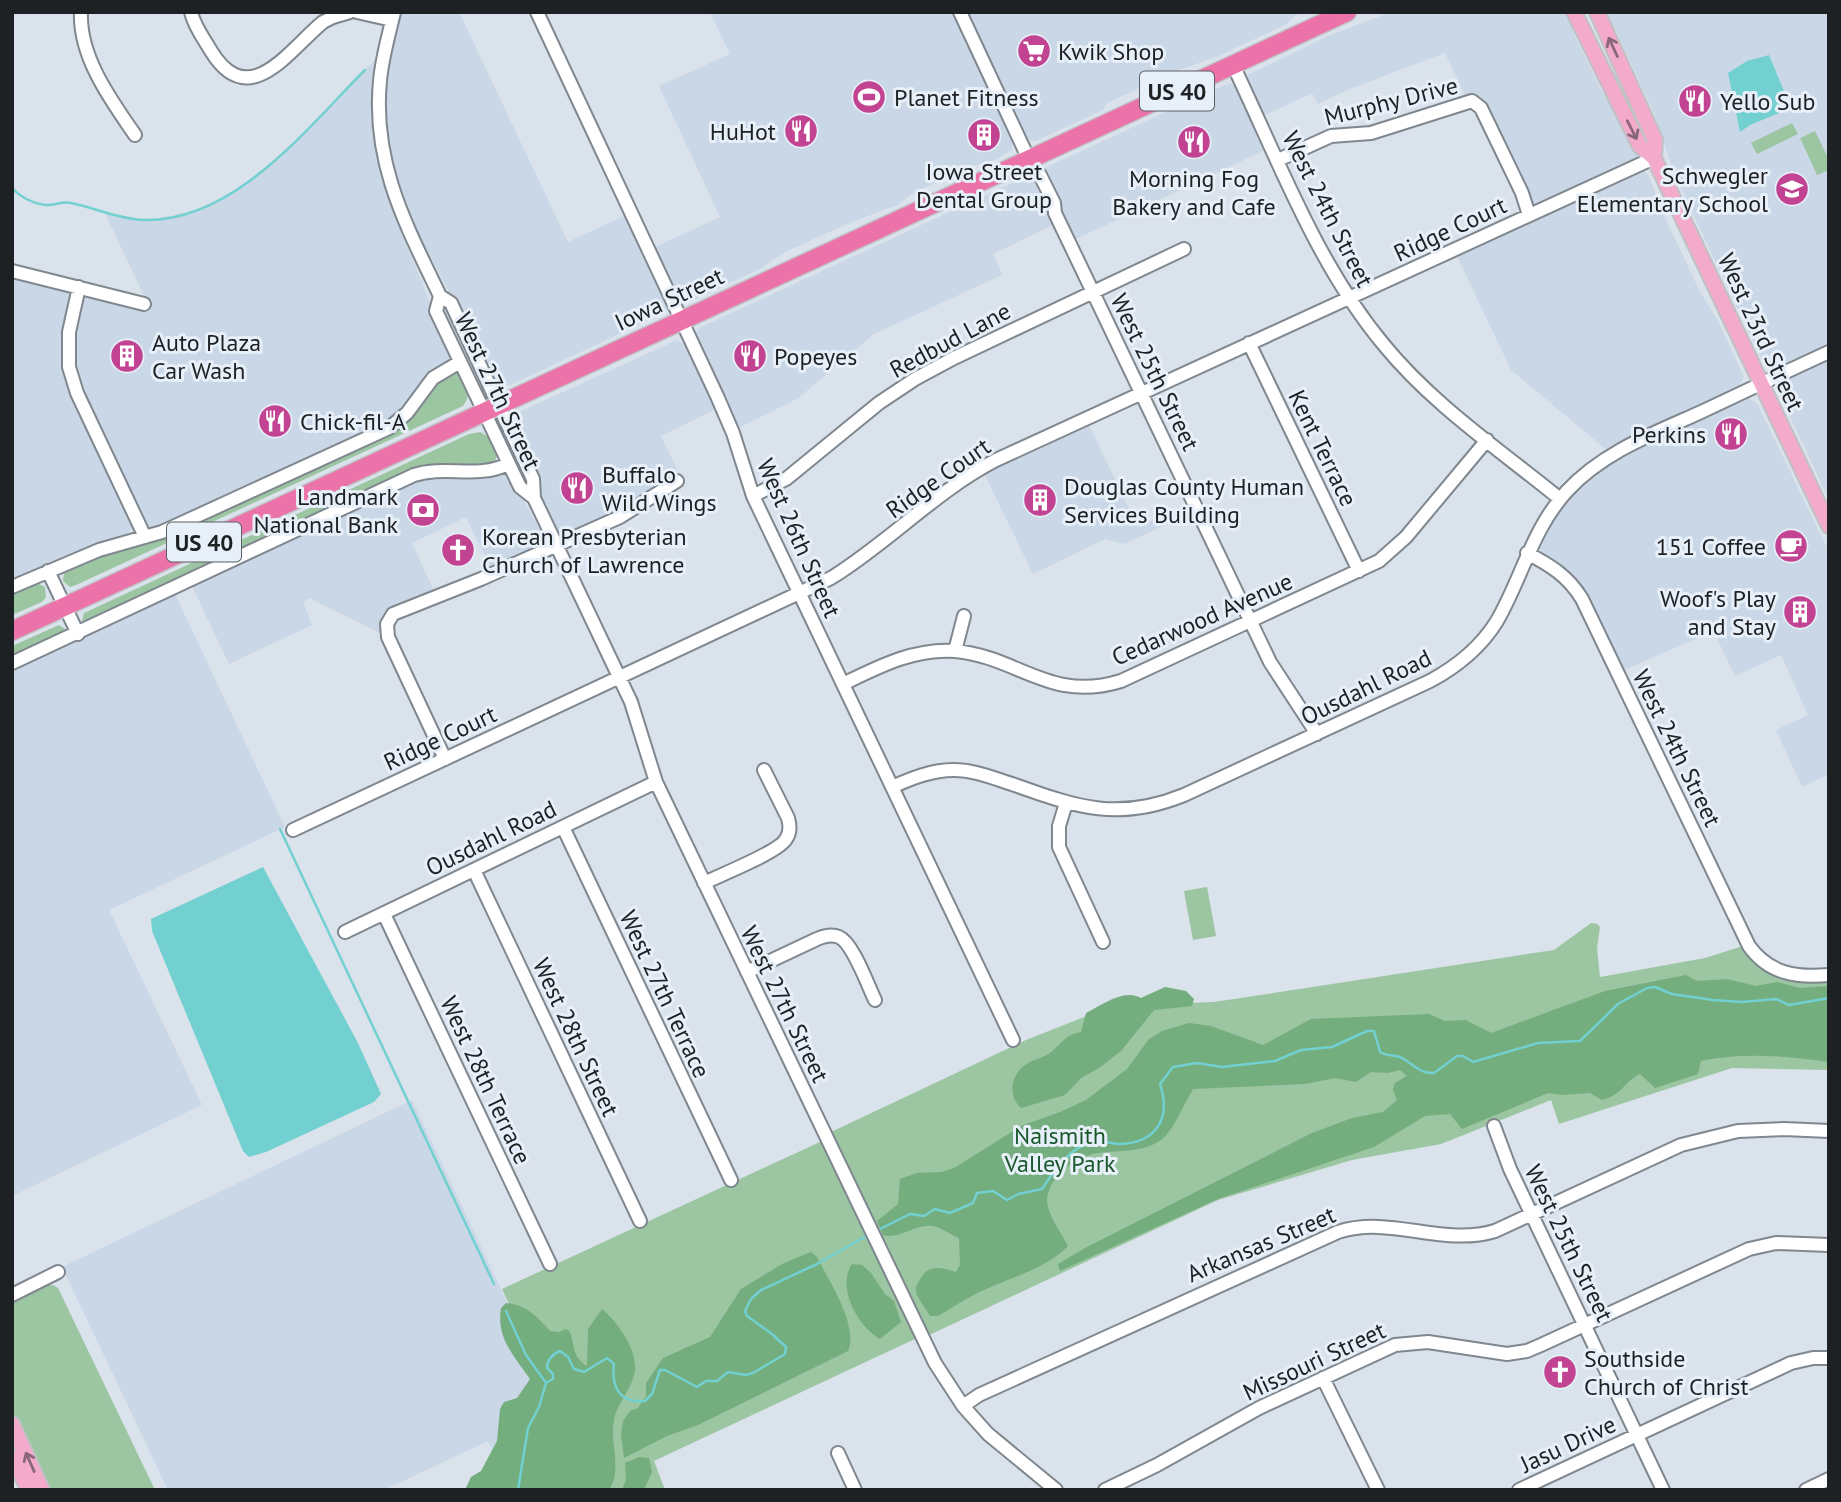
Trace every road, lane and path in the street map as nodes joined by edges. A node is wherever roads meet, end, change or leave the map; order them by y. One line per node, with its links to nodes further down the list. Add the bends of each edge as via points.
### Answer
1 (81, 12): 13 (street, via 83,41 106,91)
2 (191, 12): 10 (street, via 222,66 247,77 272,70)
3 (350, 12): 10 (street)
4 (357, 12): 11 (street)
5 (537, 12): 25 (street, West 26th Street)
6 (960, 12): 15 (street, West 25th Street)
7 (1348, 12): 12 (highway, Iowa Street / US 40)
8 (1574, 12): 14 (main road, West 23rd Street, one-way to 14, via 1640,146)
9 (1597, 12): 14 (main road, West 23rd Street, one-way to 9, via 1655,140)
10 (335, 14)
11 (393, 16): 22 (street, West 27th Street, via 380,82 383,153 398,207)
12 (1233, 65): 15 (highway, Iowa Street / US 40); 16 (street, West 24th Street)
13 (135, 135)
14 (1654, 158): 17 (street, Ridge Court); 29 (main road, West 23rd Street)
15 (1029, 160): 21 (street, West 25th Street); 25 (highway, Iowa Street / US 40)
16 (1278, 160): 17 (street, Murphy Drive, via 1331,136 1371,133 1472,101 1481,108); 23 (street, West 24th Street)
17 (1529, 215): 23 (street, Ridge Court)
18 (1184, 249): 21 (street, Redbud Lane)
19 (12, 271): 20 (street)
20 (79, 287): 24 (street); 39 (street, via 69,332 69,367)
21 (1093, 292): 30 (street, West 25th Street); 35 (street, Redbud Lane, via 915,379 786,480)
22 (440, 296): 28 (street, West 27th Street, via 436,311); 31 (street, West 27th Street, via 451,303)
23 (1349, 298): 26 (street, Ridge Court); 32 (street, West 24th Street, via 1400,363)
24 (144, 304)
25 (682, 320): 31 (highway, Iowa Street / US 40); 35 (street, West 26th Street, via 727,419)
26 (1250, 343): 30 (street, Ridge Court); 43 (street, Kent Terrace)
27 (1829, 352): 29 (street, Ousdahl Road)
28 (460, 362): 31 (street, West 27th Street); 39 (street, via 433,378 407,413 389,428)
29 (1761, 384): 37 (street, Ousdahl Road, via 1622,449 1581,477); 38 (main road, West 23rd Street)
30 (1142, 393): 45 (street, Ridge Court, via 985,466 847,568); 48 (street, West 25th Street)
31 (491, 409): 33 (street, West 27th Street); 36 (street, West 27th Street, via 533,479); 46 (highway, Iowa Street / US 40)
32 (1487, 440): 37 (street, West 24th Street); 43 (street, Cedarwood Avenue, via 1396,548)
33 (508, 464): 36 (street, West 27th Street, via 520,487); 50 (street, via 491,471 439,470 414,475)
34 (677, 481): 40 (street, via 620,517)
35 (753, 496): 45 (street, West 26th Street)
36 (534, 498): 40 (street, West 27th Street)
37 (1560, 499): 41 (street, Ousdahl Road)
38 (1829, 526)
39 (145, 537): 42 (street)
40 (556, 545): 53 (street, West 27th Street); 56 (street, via 402,609 387,624 388,637)
41 (1527, 553): 55 (street, Ousdahl Road, via 1496,623 1465,658 1430,681); 69 (street, West 24th Street, via 1558,571 1582,599 1754,953 1777,970 1799,976)
42 (48, 571): 44 (street); 46 (street)
43 (1359, 571): 48 (street, Cedarwood Avenue)
44 (12, 587)
45 (799, 593): 53 (street, Ridge Court); 54 (street, West 26th Street)
46 (65, 607): 49 (highway, Iowa Street / US 40); 50 (street)
47 (964, 616): 51 (street)
48 (1251, 621): 51 (street, Cedarwood Avenue, via 1121,681 1096,686 1062,686); 55 (street, West 25th Street, via 1283,685)
49 (12, 631)
50 (78, 634): 52 (street)
51 (955, 651): 54 (street, Cedarwood Avenue, via 900,658)
52 (12, 663)
53 (620, 677): 56 (street, Ridge Court); 58 (street, West 27th Street)
54 (843, 684): 59 (street, West 26th Street)
55 (1317, 734): 60 (street, Ousdahl Road, via 1142,809 1106,810)
56 (445, 759): 62 (street, Ridge Court)
57 (764, 770): 64 (street, via 788,818 787,838 776,848)
58 (656, 782): 61 (street, Ousdahl Road); 64 (street, West 27th Street)
59 (892, 787): 60 (street, Ousdahl Road, via 924,774 968,771); 71 (street, West 26th Street)
60 (1066, 803): 67 (street, via 1059,847)
61 (563, 827): 63 (street, Ousdahl Road); 74 (street, West 27th Terrace)
62 (293, 830)
63 (474, 870): 65 (street, Ousdahl Road); 76 (street, West 28th Street)
64 (704, 883): 68 (street, West 27th Street)
65 (384, 914): 66 (street, Ousdahl Road); 78 (street, West 28th Terrace)
66 (345, 932)
67 (1103, 943)
68 (747, 972): 70 (street, via 817,939 838,936 848,945); 84 (street, West 27th Street, via 935,1363)
69 (1829, 975)
70 (875, 1000)
71 (1013, 1040)
72 (1494, 1126): 75 (street, West 25th Street)
73 (1829, 1131): 75 (street, Arkansas Street, via 1755,1130 1696,1140)
74 (730, 1180)
75 (1531, 1214): 81 (street, West 25th Street); 84 (street, Arkansas Street, via 1480,1236 1370,1225 1338,1232)
76 (640, 1221)
77 (1829, 1245): 81 (street, Missouri Street, via 1776,1243 1749,1249)
78 (550, 1264)
79 (58, 1272): 80 (street)
80 (12, 1295)
81 (1585, 1325): 83 (street, Missouri Street, via 1517,1354 1405,1342); 86 (street, West 25th Street)
82 (1829, 1358): 86 (street, Jasu Drive, via 1791,1363)
83 (1323, 1378): 94 (street, Missouri Street); 95 (street)
84 (963, 1406): 93 (street, West 27th Street, via 988,1434)
85 (12, 1424): 91 (main road, one-way to 85)
86 (1637, 1435): 96 (street, Jasu Drive); 97 (street, West 25th Street)
87 (838, 1453): 92 (street)
88 (12, 1457): 90 (main road)
89 (1829, 1479): 98 (street)
90 (29, 1490)
91 (42, 1490)
92 (855, 1490)
93 (1056, 1490)
94 (1105, 1490)
95 (1378, 1490)
96 (1519, 1490)
97 (1663, 1490)
98 (1806, 1490)

